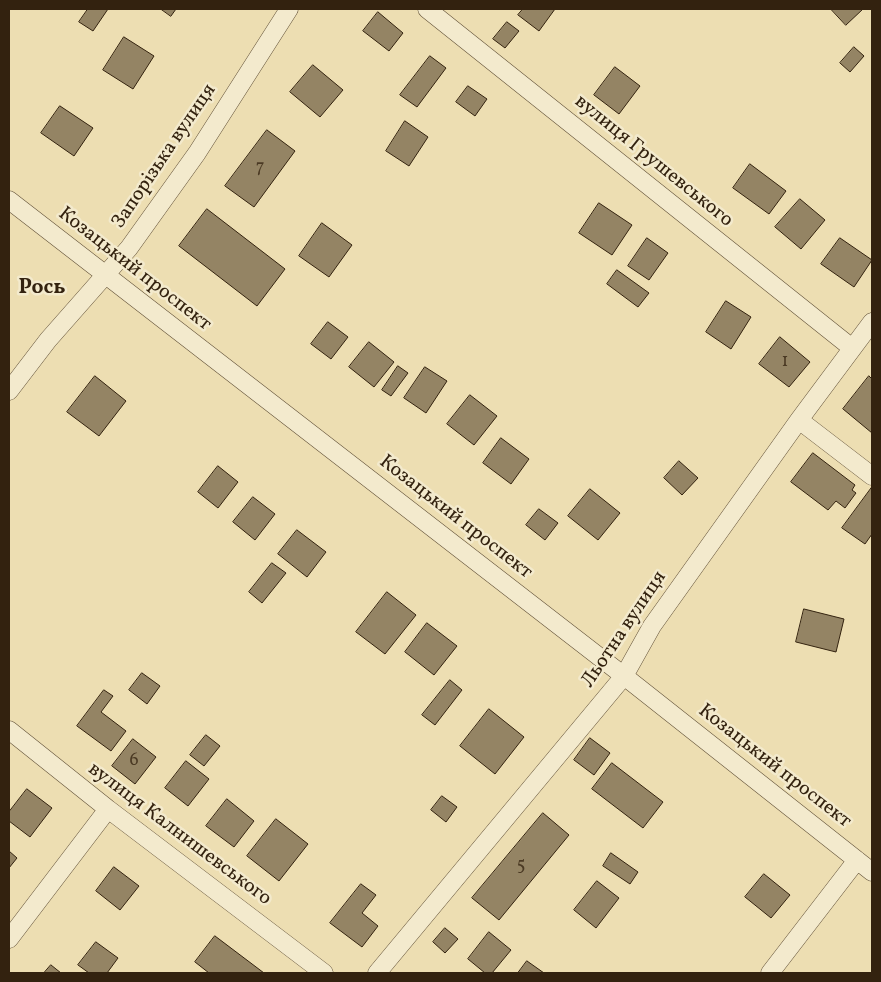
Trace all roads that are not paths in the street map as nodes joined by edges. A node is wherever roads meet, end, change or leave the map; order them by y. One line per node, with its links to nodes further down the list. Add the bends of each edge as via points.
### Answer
1 (289, 9): 4 (street, Запорізька вулиця, via 197,153 129,248)
2 (427, 9): 6 (street, вулиця Грушевського)
3 (9, 200): 4 (street, Козацький проспект)
4 (106, 274): 7 (street, Запорізька вулиця, via 48,340); 10 (street, Козацький проспект)
5 (872, 322): 6 (street, Льотна вулиця)
6 (852, 348): 8 (street, Льотна вулиця)
7 (9, 391)
8 (799, 420): 9 (street); 10 (street, Льотна вулиця, via 652,626)
9 (872, 476)
10 (624, 676): 13 (street, Козацький проспект); 17 (street, Льотна вулиця)
11 (9, 730): 12 (street, вулиця Калнишевського)
12 (108, 809): 15 (street); 16 (street, вулиця Калнишевського)
13 (857, 860): 14 (street, Козацький проспект); 18 (street)
14 (872, 872)
15 (9, 939)
16 (324, 973)
17 (377, 973)
18 (770, 973)

